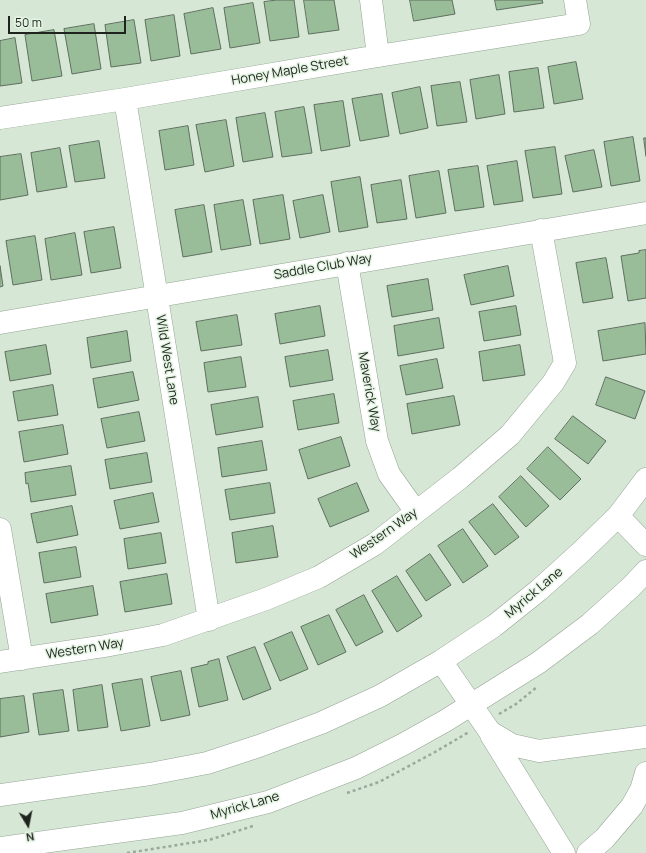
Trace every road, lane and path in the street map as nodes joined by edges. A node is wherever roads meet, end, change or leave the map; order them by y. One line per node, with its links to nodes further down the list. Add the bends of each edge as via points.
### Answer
1 (371, 0): 3 (street)
2 (575, 0): 3 (street, Honey Maple Street, via 579,24)
3 (378, 56): 4 (street, Honey Maple Street)
4 (125, 99): 5 (street, Honey Maple Street); 9 (street, Wild West Lane)
5 (0, 118)
6 (646, 213): 7 (street, Saddle Club Way)
7 (541, 230): 8 (street, Saddle Club Way); 12 (street, Western Way, via 565,362 553,384 510,435)
8 (347, 263): 9 (street, Saddle Club Way); 12 (street, Maverick Way, via 377,441 389,474)
9 (157, 296): 10 (street, Saddle Club Way); 17 (street, Wild West Lane)
10 (0, 322)
11 (646, 479): 13 (street, Myrick Lane)
12 (416, 512): 17 (street, Western Way, via 375,544 319,577)
13 (618, 516): 15 (street); 19 (street, Myrick Lane, via 581,552 494,626)
14 (0, 529): 18 (street)
15 (646, 545)
16 (646, 571): 21 (street, Myrick Lane, via 590,624 538,663)
17 (208, 620): 18 (street, Western Way, via 163,635)
18 (22, 659): 20 (street, Western Way)
19 (441, 661): 21 (street); 25 (street, Myrick Lane, via 380,696 321,723 207,763 150,774)
20 (0, 662)
21 (471, 705): 22 (street); 26 (street, Myrick Lane, via 356,768 268,802 182,823)
22 (490, 732): 23 (street, via 512,745 539,751); 27 (street)
23 (646, 737)
24 (646, 773): 28 (street, via 641,790 632,806 605,838)
25 (0, 795)
26 (0, 848)
27 (564, 853)
28 (588, 853)

